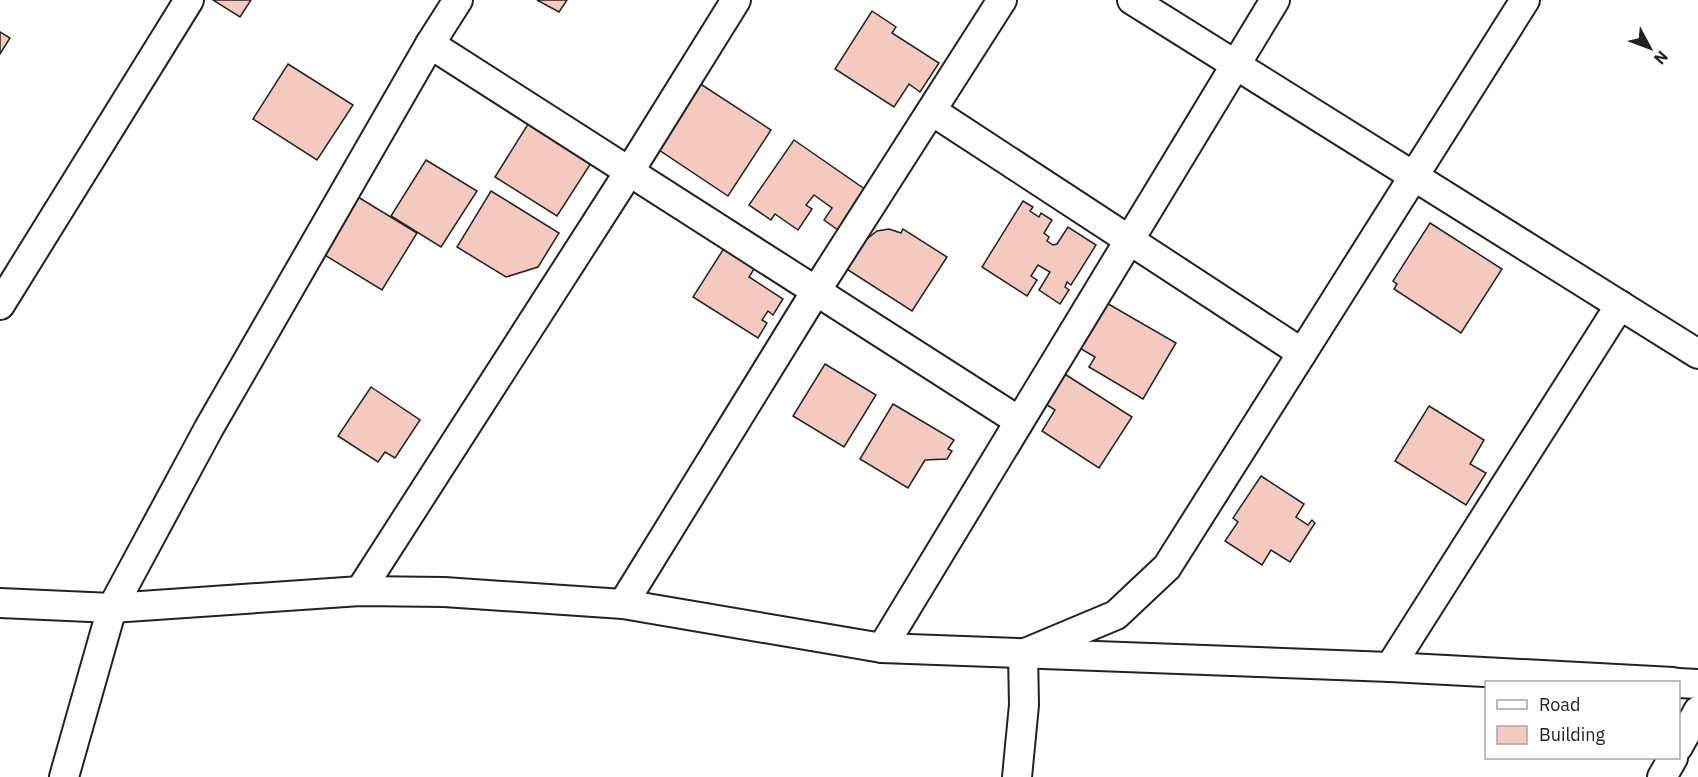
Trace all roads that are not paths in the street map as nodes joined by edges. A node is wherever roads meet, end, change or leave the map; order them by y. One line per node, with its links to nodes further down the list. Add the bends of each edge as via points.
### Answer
1 (189, 0): 15 (street)
2 (458, 0): 8 (street)
3 (736, 0): 11 (street)
4 (1002, 0): 10 (street)
5 (1132, 0): 9 (street)
6 (1275, 0): 9 (street)
7 (1526, 0): 12 (street)
8 (430, 44): 11 (street); 23 (street, via 209,428)
9 (1236, 65): 12 (street); 13 (street)
10 (932, 111): 13 (street); 14 (street)
11 (629, 172): 14 (street); 20 (street)
12 (1414, 176): 16 (street); 17 (street)
13 (1130, 240): 17 (street); 19 (street)
14 (816, 291): 19 (street); 22 (street)
15 (0, 305)
16 (1620, 305): 18 (street); 26 (street)
17 (1302, 353): 25 (street, via 1167,567 1116,615)
18 (1698, 354)
19 (1019, 422): 24 (street)
20 (360, 591): 22 (street, via 444,592); 23 (street)
21 (0, 603): 23 (street)
22 (624, 604): 24 (street)
23 (112, 609): 33 (street)
24 (882, 648): 25 (street)
25 (1023, 654): 26 (street); 34 (street, via 1024,705)
26 (1390, 667): 27 (street)
27 (1654, 681)
28 (1680, 683): 29 (street)
29 (1698, 684)
30 (1698, 711): 31 (street)
31 (1680, 743)
32 (1672, 759): 35 (street)
33 (64, 777)
34 (1017, 777)
35 (1662, 777)

